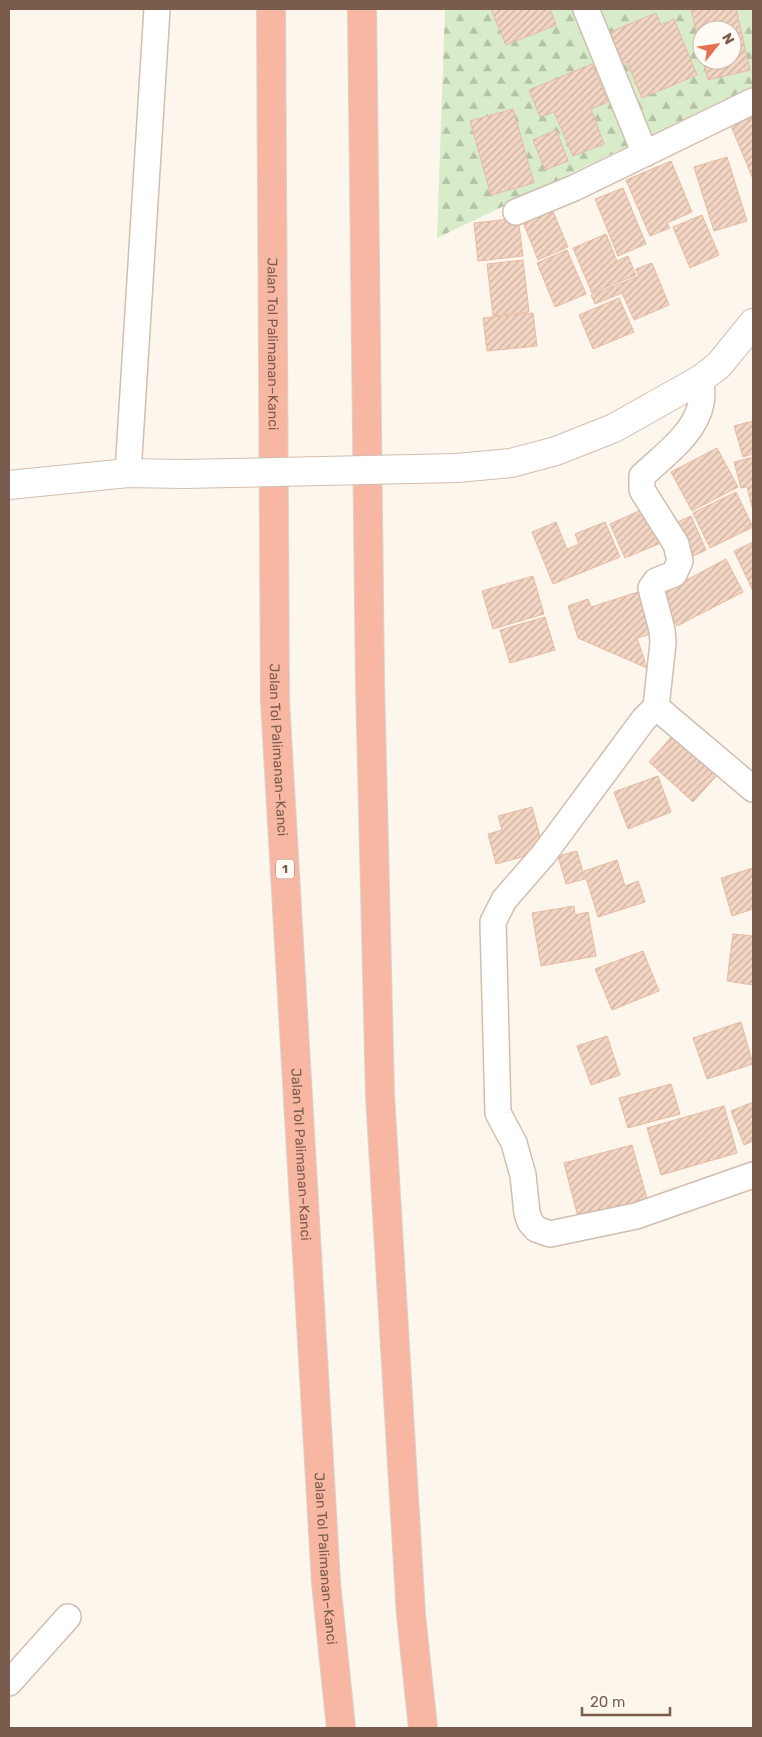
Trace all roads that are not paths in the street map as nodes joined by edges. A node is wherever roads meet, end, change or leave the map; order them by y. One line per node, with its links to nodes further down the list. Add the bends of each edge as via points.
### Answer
1 (157, 9): 10 (street)
2 (271, 9): 17 (highway, Jalan Tol Palimanan–Kanci / 1, via 275,701 326,1582)
3 (362, 9): 18 (highway, via 370,684 380,1095 410,1615)
4 (586, 9): 6 (street)
5 (753, 101): 6 (street)
6 (645, 154): 7 (street)
7 (516, 212)
8 (753, 323): 9 (street, via 719,364)
9 (701, 379): 10 (street, bridge, via 614,428 556,451 511,463 457,468); 12 (street, via 701,403 695,420 679,441 642,476 642,490 676,544 680,560 674,574 656,581 651,588 663,643)
10 (128, 473): 11 (street)
11 (9, 486)
12 (656, 707): 13 (street); 14 (street, via 498,910 494,922 498,1113 514,1143 523,1175 526,1213 542,1233 636,1216)
13 (753, 789)
14 (753, 1175)
15 (68, 1616): 16 (street)
16 (9, 1683)
17 (341, 1728)
18 (423, 1728)

